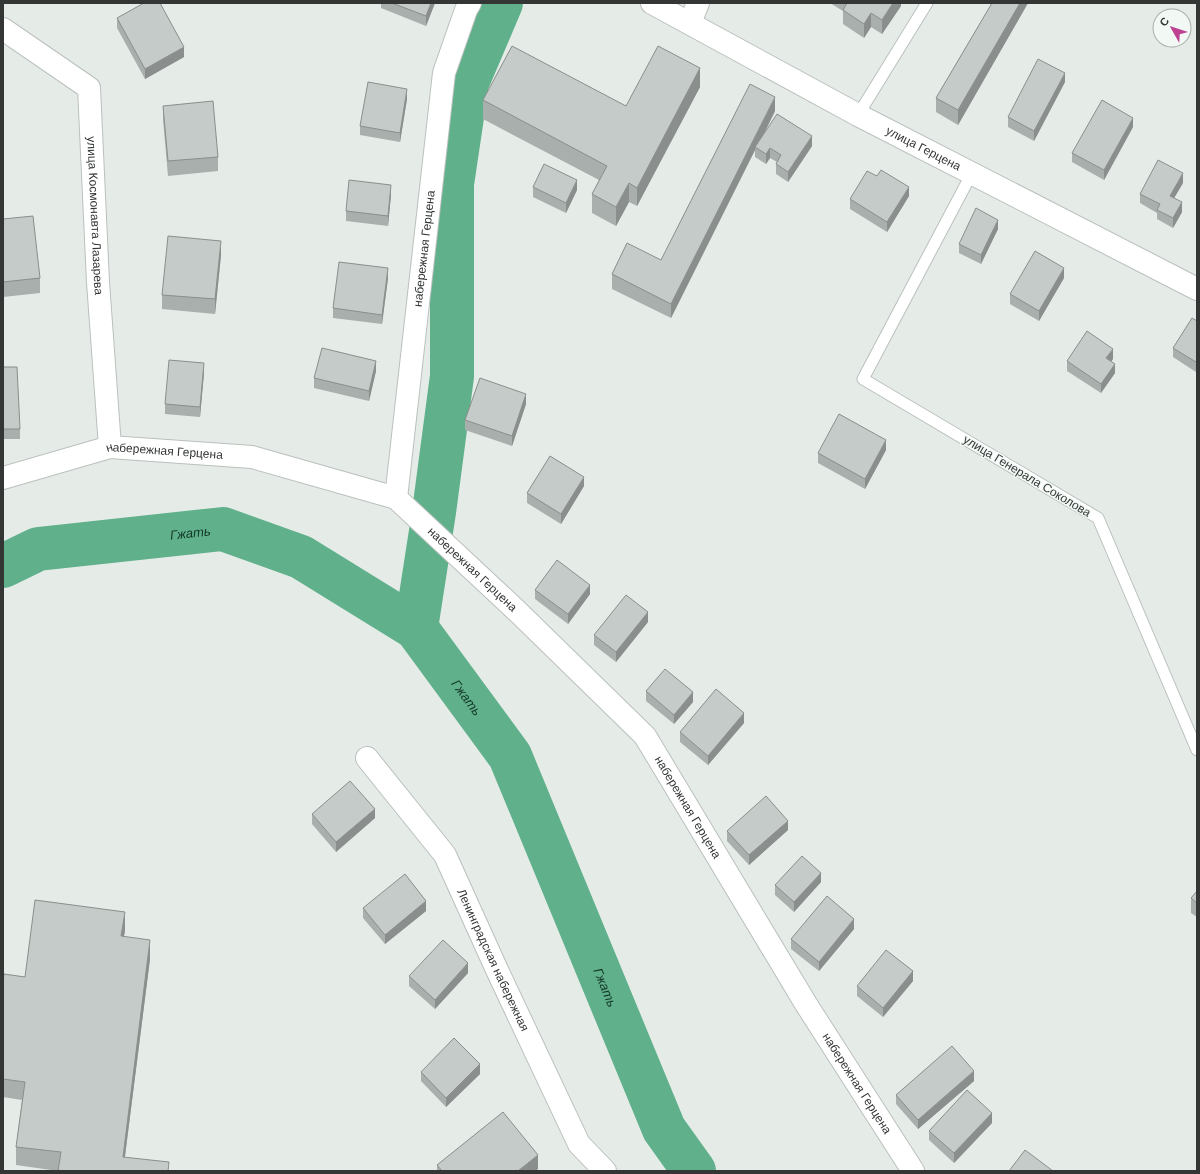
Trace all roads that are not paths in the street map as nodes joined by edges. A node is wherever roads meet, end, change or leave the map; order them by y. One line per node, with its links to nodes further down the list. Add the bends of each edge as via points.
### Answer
1 (470, 3): 12 (street, набережная Герцена, via 444,73)
2 (652, 3): 5 (street, улица Герцена)
3 (698, 3): 5 (street)
4 (927, 3): 7 (lane)
5 (690, 24): 7 (street, улица Герцена)
6 (3, 29): 10 (street, улица Космонавта Лазарева, via 90,88 98,282)
7 (858, 114): 8 (street, улица Герцена)
8 (972, 173): 9 (street, улица Герцена); 13 (lane, улица Генерала Соколова, via 863,379 1098,518)
9 (1197, 288)
10 (110, 447): 11 (street, набережная Герцена); 12 (street, набережная Герцена, via 252,457)
11 (3, 478)
12 (396, 498): 16 (street, набережная Герцена, via 645,736 806,1004)
13 (1197, 750)
14 (367, 758): 15 (street, Ленинградская набережная, via 446,855 579,1144)
15 (604, 1171)
16 (913, 1171)

